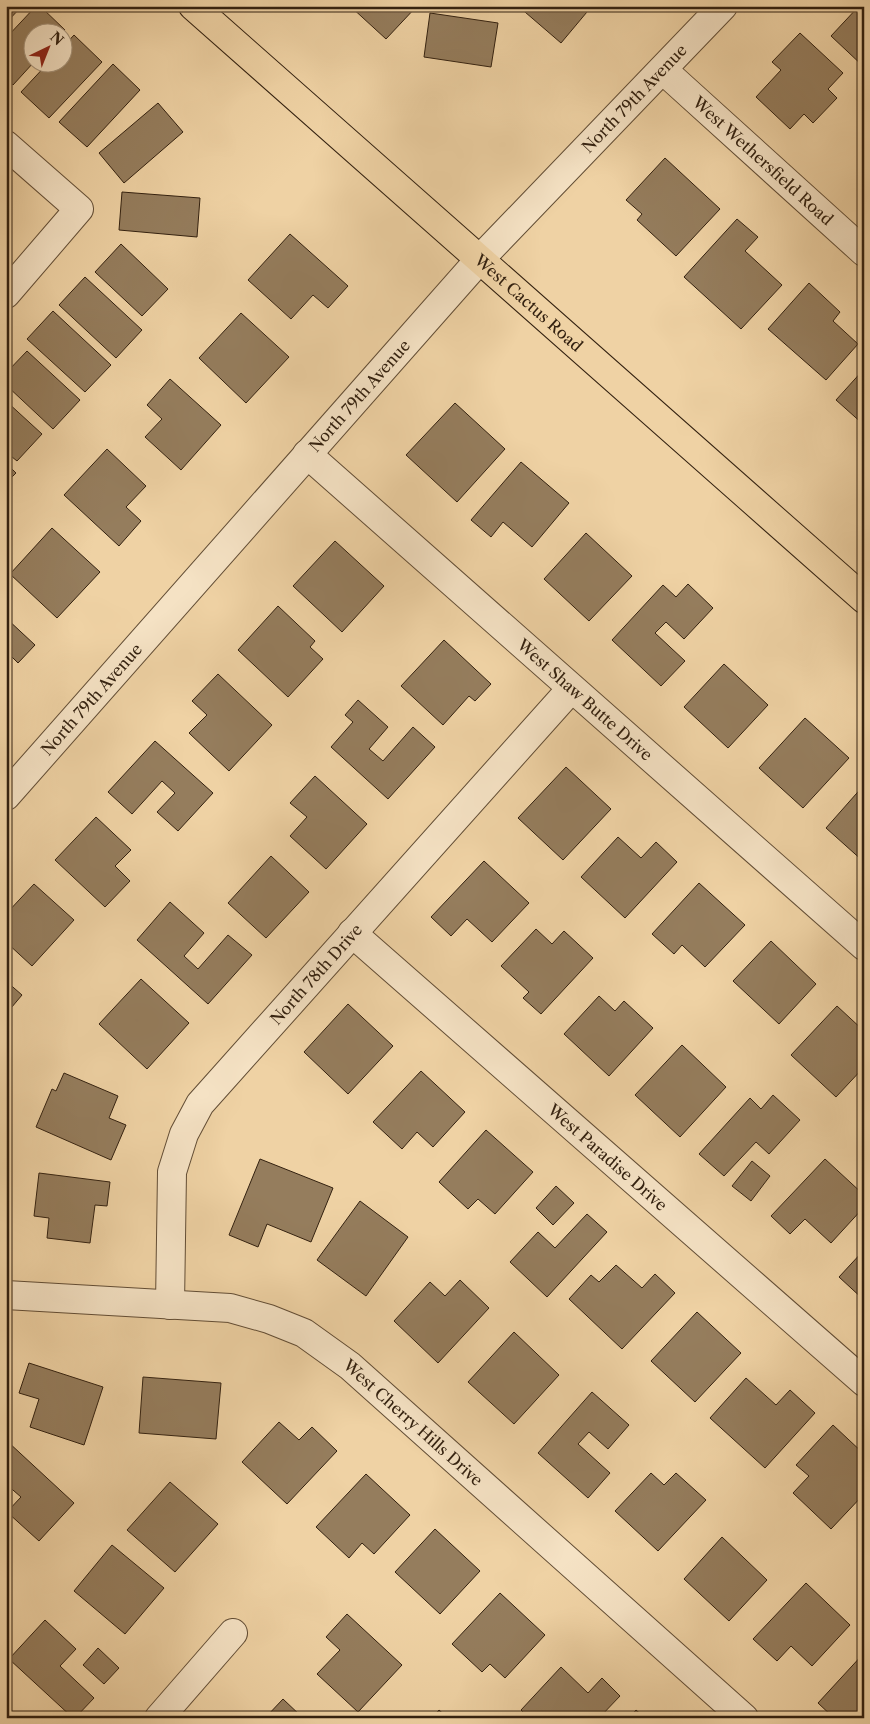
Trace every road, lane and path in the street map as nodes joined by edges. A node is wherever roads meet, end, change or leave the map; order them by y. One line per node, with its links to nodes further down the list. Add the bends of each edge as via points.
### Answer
1 (193, 6): 6 (main road, West Cactus Road)
2 (724, 6): 3 (street, North 79th Avenue)
3 (663, 70): 5 (street, West Wethersfield Road); 6 (street, North 79th Avenue)
4 (6, 146): 7 (street, via 79,209)
5 (864, 252)
6 (480, 260): 8 (street, North 79th Avenue); 9 (main road, West Cactus Road)
7 (6, 294)
8 (307, 454): 10 (street, West Shaw Butte Drive); 11 (street, North 79th Avenue)
9 (864, 599)
10 (571, 688): 12 (street, North 78th Drive); 13 (street, West Shaw Butte Drive)
11 (6, 796)
12 (352, 933): 15 (street, North 78th Drive, via 200,1104 184,1134 172,1172); 16 (street, West Paradise Drive)
13 (864, 946)
14 (6, 1295): 15 (street, West Cherry Hills Drive)
15 (170, 1305): 19 (street, West Cherry Hills Drive, via 230,1308 269,1318 304,1333 350,1366)
16 (864, 1382)
17 (234, 1633): 18 (street)
18 (159, 1718)
19 (744, 1718)

